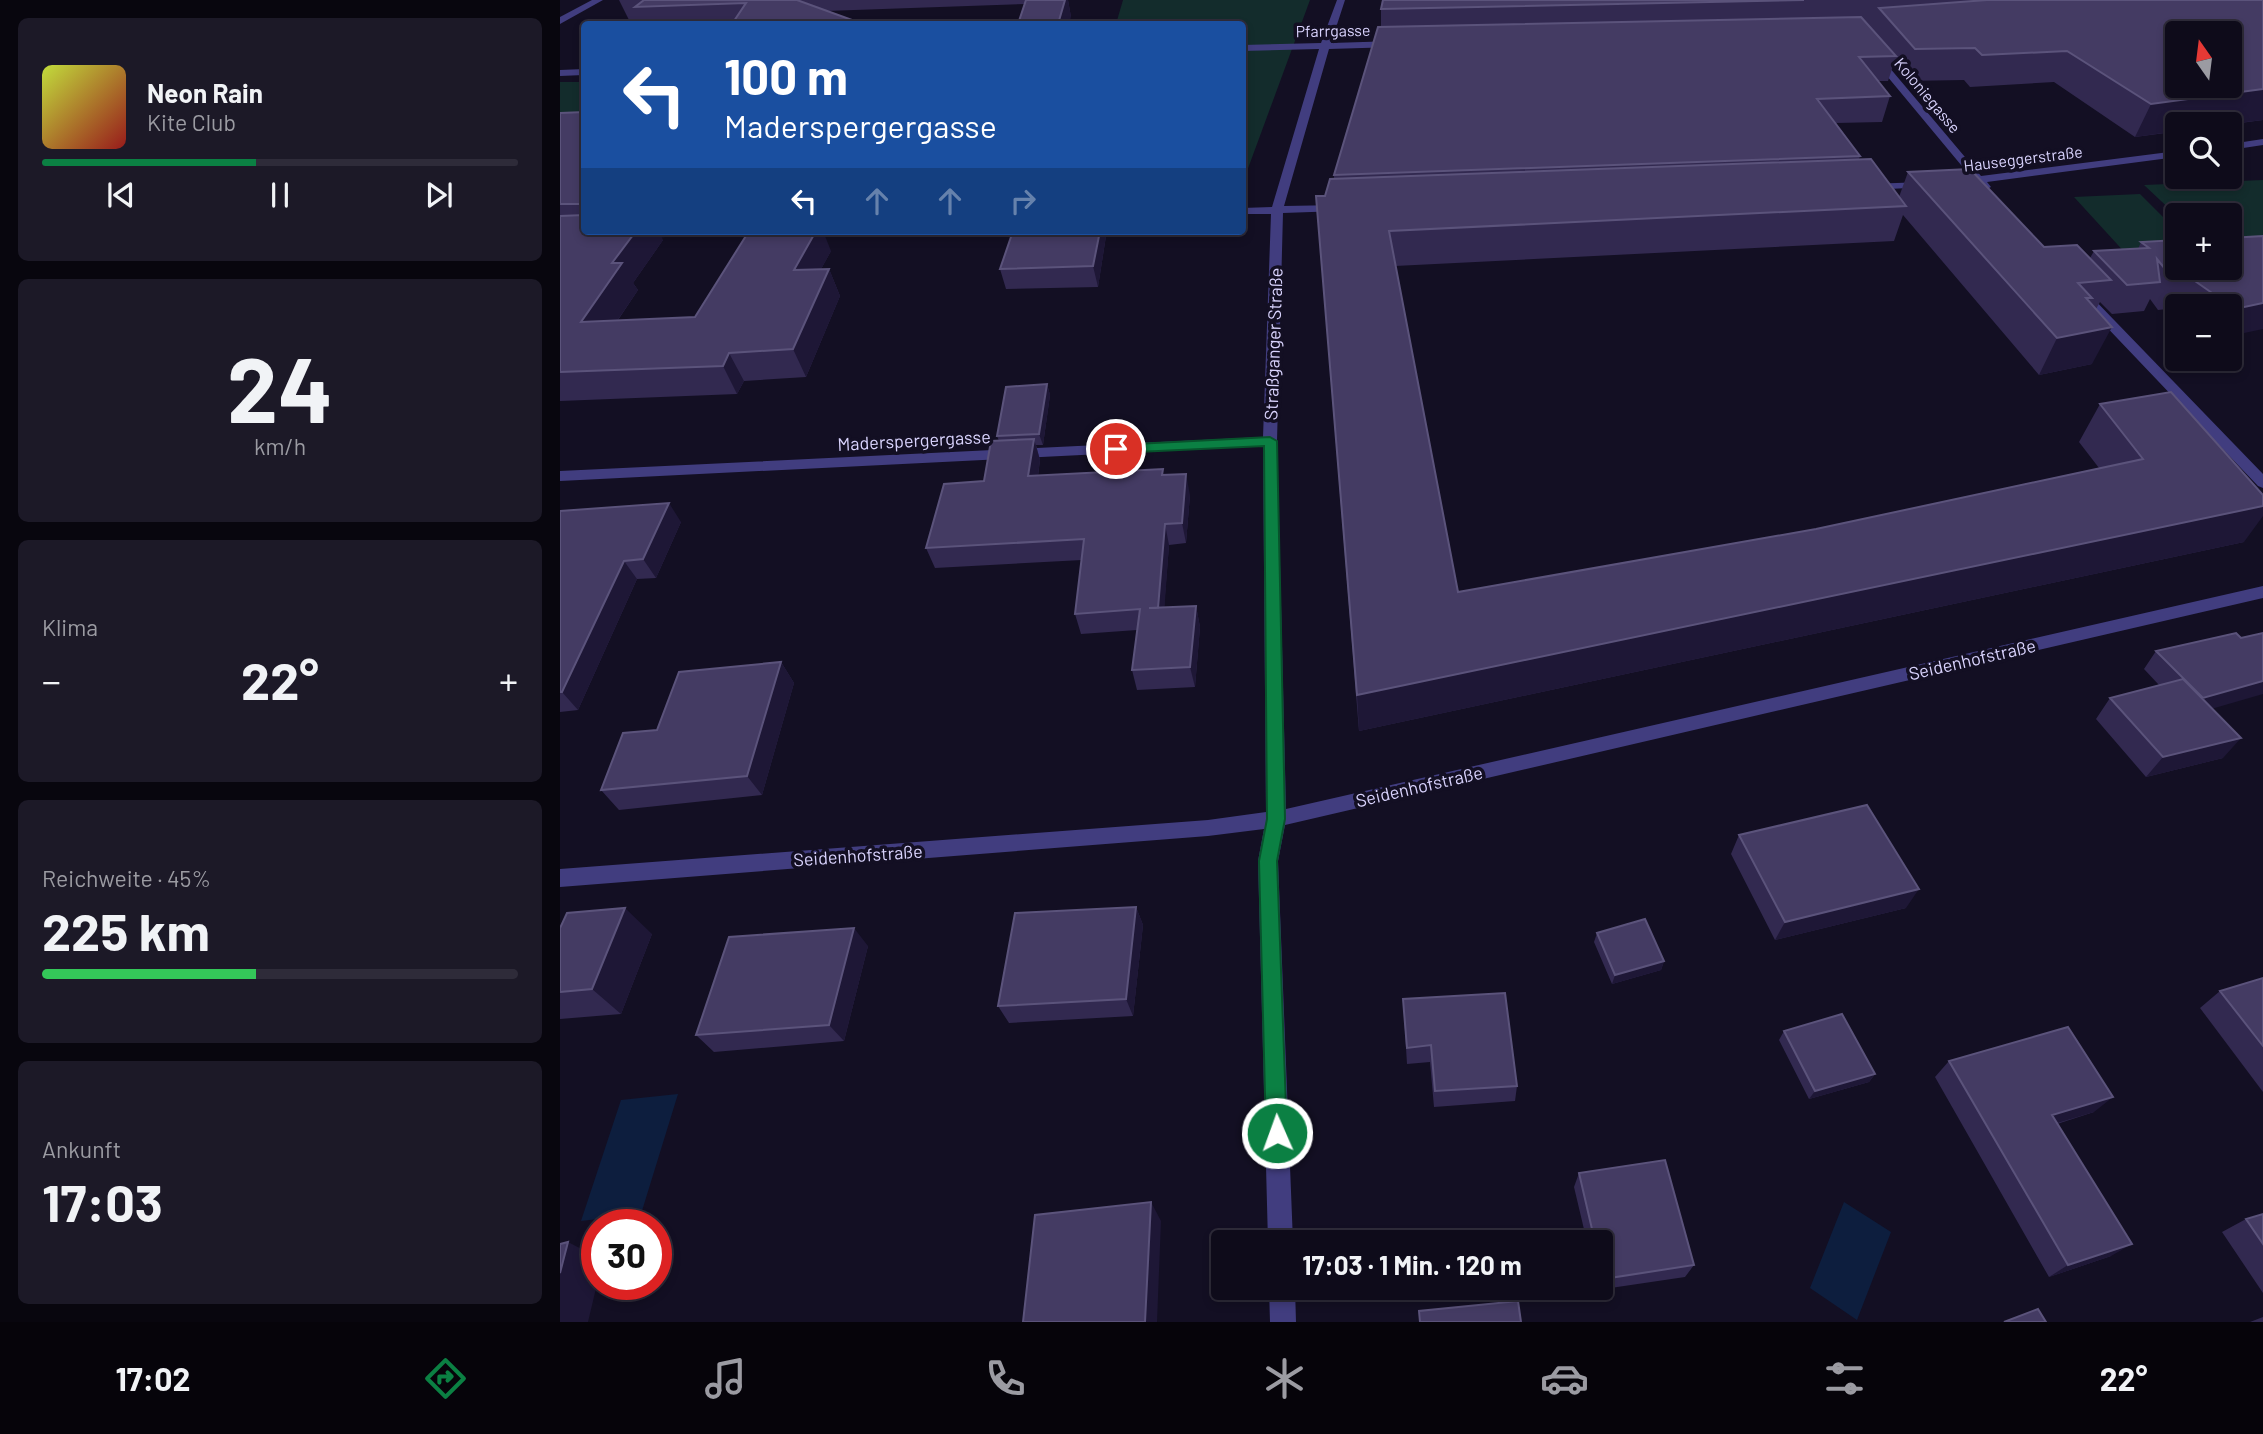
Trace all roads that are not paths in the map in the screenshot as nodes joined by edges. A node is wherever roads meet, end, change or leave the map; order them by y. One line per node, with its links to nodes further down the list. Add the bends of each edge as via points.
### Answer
1 (599, 0): 3 (street)
2 (1341, 0): 6 (street, Straßganger Straße)
3 (560, 21)
4 (1413, 44): 6 (street, Pfarrgasse)
5 (1864, 44): 13 (street, Koloniegasse)
6 (1325, 46): 7 (street, Pfarrgasse); 19 (street, Straßganger Straße)
7 (1246, 48)
8 (581, 72): 9 (street)
9 (560, 73)
10 (2263, 142): 11 (street)
11 (2242, 145)
12 (2165, 156): 13 (street, Hauseggerstraße)
13 (1979, 180): 14 (street, Hauseggerstraße); 17 (street, Koloniegasse)
14 (1952, 183)
15 (1938, 184): 16 (street)
16 (1856, 188)
17 (1996, 200)
18 (1357, 207): 19 (street)
19 (1277, 210): 20 (street); 22 (street, Straßganger Straße)
20 (1246, 211)
21 (2076, 288): 24 (street)
22 (1270, 441): 23 (street, Maderspergergasse); 26 (street, Straßganger Straße)
23 (560, 476)
24 (2263, 483)
25 (2263, 592): 26 (street, Seidenhofstraße)
26 (1276, 819): 27 (street, Seidenhofstraße); 28 (street, Straßganger Straße, via 1268,861)
27 (560, 878)
28 (1280, 1230)
29 (1282, 1300): 30 (street)
30 (1283, 1322)

